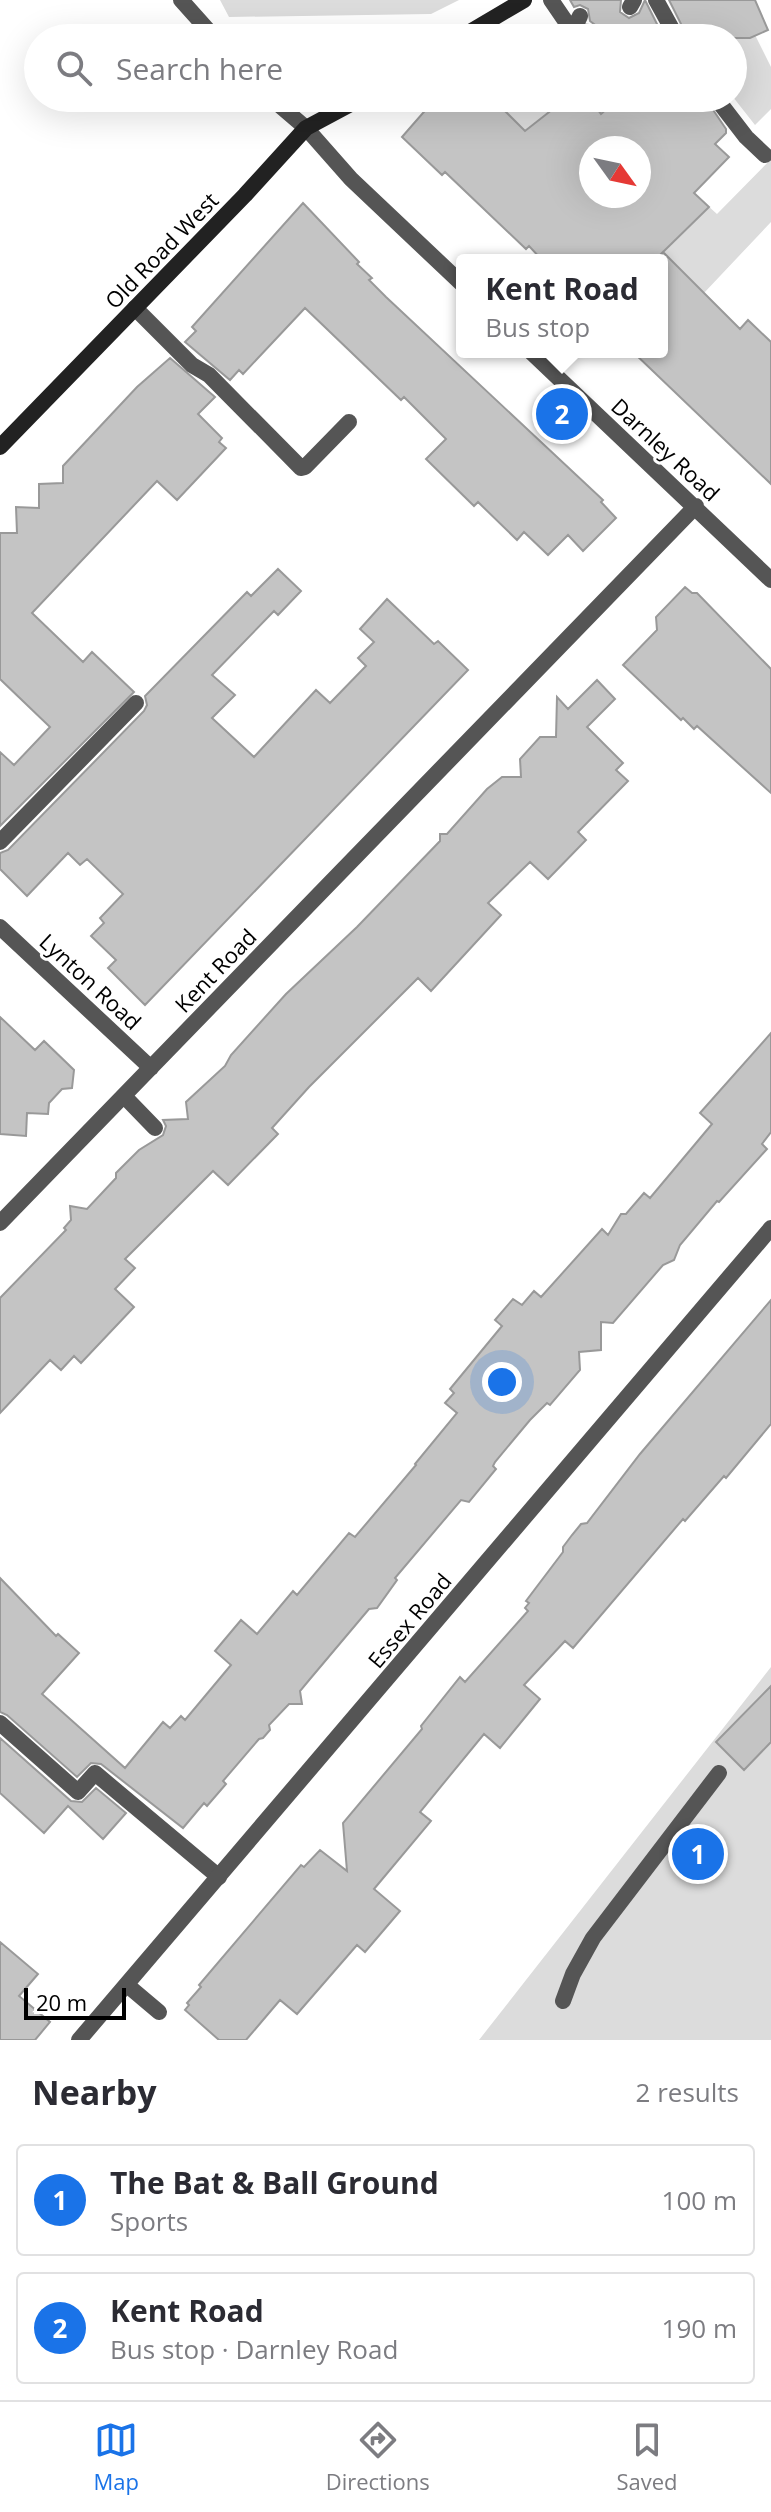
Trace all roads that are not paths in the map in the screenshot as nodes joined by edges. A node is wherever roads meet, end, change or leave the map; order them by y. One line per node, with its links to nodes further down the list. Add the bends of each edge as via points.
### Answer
1 (181, 0): 5 (street)
2 (524, 0): 6 (main road)
3 (551, 0): 7 (street)
4 (656, 0): 8 (street)
5 (202, 24)
6 (484, 24)
7 (575, 24)
8 (667, 24)
9 (287, 112): 12 (street)
10 (336, 112): 12 (main road, Old Road West)
11 (727, 112): 13 (street)
12 (306, 128): 14 (street, via 351,179); 15 (main road, Old Road West)
13 (765, 155)
14 (456, 278)
15 (135, 308): 17 (street, via 301,468); 18 (main road, Old Road West)
16 (537, 358): 19 (street, Darnley Road)
17 (349, 422)
18 (0, 447)
19 (696, 506): 20 (street, Darnley Road); 24 (street, Kent Road)
20 (771, 580)
21 (136, 703): 22 (street)
22 (0, 842)
23 (0, 927): 24 (street, Lynton Road)
24 (151, 1068): 25 (street, Kent Road)
25 (124, 1096): 26 (street); 27 (street, Kent Road)
26 (155, 1128)
27 (0, 1223)
28 (771, 1228): 31 (street, Essex Road)
29 (0, 1723): 31 (street, via 78,1792 95,1773)
30 (719, 1773): 33 (street, via 593,1938)
31 (219, 1877): 32 (street, Essex Road)
32 (127, 1985): 34 (street); 35 (street, Essex Road)
33 (563, 2001)
34 (159, 2012)
35 (79, 2040)

